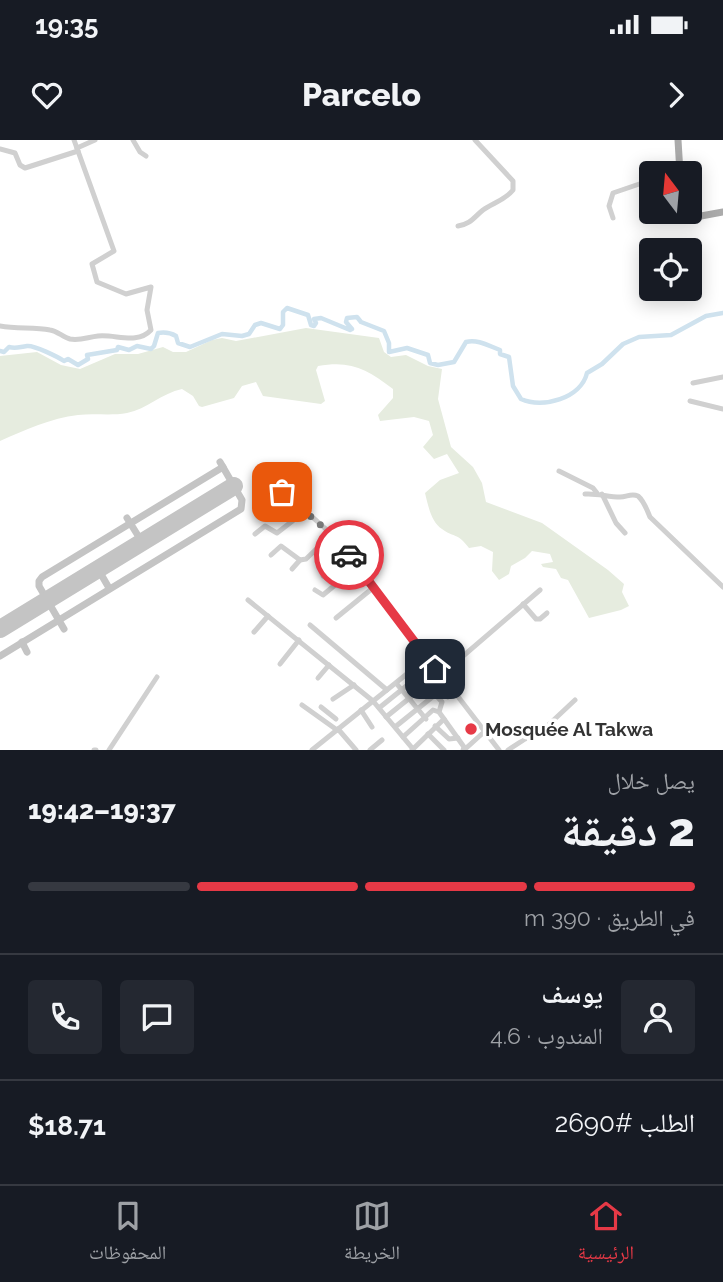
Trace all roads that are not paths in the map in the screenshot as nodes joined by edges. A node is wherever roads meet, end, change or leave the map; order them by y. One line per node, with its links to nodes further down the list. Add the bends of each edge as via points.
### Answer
1 (74, 140): 7 (street)
2 (95, 140): 7 (street)
3 (133, 140): 8 (street)
4 (475, 140): 14 (street, via 514,185 510,194)
5 (676, 140): 9 (main road)
6 (0, 149): 7 (street, via 15,153 25,169)
7 (77, 150): 15 (street)
8 (146, 156)
9 (676, 161)
10 (639, 184): 13 (street, via 613,192 609,206)
11 (723, 211): 12 (main road)
12 (702, 216)
13 (613, 218)
14 (458, 226)
15 (114, 251): 16 (street); 17 (street, via 92,264 98,286 126,294 150,287 146,310 150,332 134,338 77,340 50,330)
16 (118, 262)
17 (0, 326)
18 (723, 377): 19 (street)
19 (693, 383)
20 (690, 401): 21 (street)
21 (723, 409)
22 (559, 471): 25 (street)
23 (282, 491): 26 (street)
24 (584, 494): 25 (street)
25 (599, 494): 27 (street); 37 (street, via 637,496 650,516)
26 (304, 512): 28 (street, via 277,533 265,526); 29 (street)
27 (625, 533)
28 (255, 534)
29 (332, 534): 31 (street); 32 (street)
30 (271, 555): 32 (street, via 283,546)
31 (349, 555): 33 (street); 35 (street)
32 (300, 560): 34 (street)
33 (358, 566): 36 (street); 38 (street, via 323,595)
34 (292, 569)
35 (323, 576)
36 (374, 587): 44 (street); 48 (street)
37 (723, 587)
38 (315, 590)
39 (540, 590): 41 (street)
40 (248, 600): 43 (street)
41 (523, 604): 42 (street, via 537,619); 53 (street)
42 (547, 613)
43 (268, 616): 46 (street); 47 (street)
44 (336, 618)
45 (310, 625): 59 (street)
46 (254, 632)
47 (299, 640): 50 (street); 51 (street)
48 (428, 657): 49 (street); 53 (street)
49 (421, 663): 52 (street); 57 (street)
50 (280, 664)
51 (329, 665): 55 (street); 58 (street)
52 (425, 671): 56 (street); 60 (street)
53 (440, 675): 56 (street); 62 (street)
54 (157, 677): 90 (street)
55 (318, 678)
56 (432, 680): 61 (street); 64 (street)
57 (396, 683): 59 (street); 60 (street)
58 (354, 685): 65 (street); 67 (street)
59 (387, 690): 67 (street)
60 (402, 690): 64 (street); 71 (street)
61 (438, 692): 63 (street); 68 (street); 72 (street)
62 (454, 692): 63 (street); 83 (street)
63 (448, 697): 68 (street)
64 (410, 698): 72 (street); 75 (street)
65 (332, 699)
66 (575, 700): 99 (street, via 544,730)
67 (373, 701): 71 (street); 73 (street)
68 (442, 702): 74 (street)
69 (302, 705): 78 (street)
70 (321, 707): 78 (street, via 334,716)
71 (379, 708): 75 (street)
72 (418, 709): 76 (street); 81 (street)
73 (361, 710): 80 (street); 82 (street)
74 (436, 711): 76 (street); 77 (street)
75 (386, 717): 81 (street)
76 (426, 719): 85 (street)
77 (444, 719): 79 (street); 86 (street)
78 (326, 723): 82 (street)
79 (435, 726): 84 (street); 86 (street, via 449,739)
80 (372, 727)
81 (395, 727): 85 (street)
82 (338, 729): 91 (street); 92 (street)
83 (484, 732): 89 (street); 98 (street)
84 (428, 734): 88 (street); 94 (street)
85 (403, 737): 94 (street)
86 (458, 738): 97 (street)
87 (382, 740): 93 (street)
88 (436, 743): 95 (street); 96 (street)
89 (472, 747): 97 (street)
90 (109, 750)
91 (312, 750)
92 (356, 750)
93 (370, 750)
94 (413, 750)
95 (429, 750)
96 (444, 750)
97 (463, 750)
98 (499, 750)
99 (509, 750)

